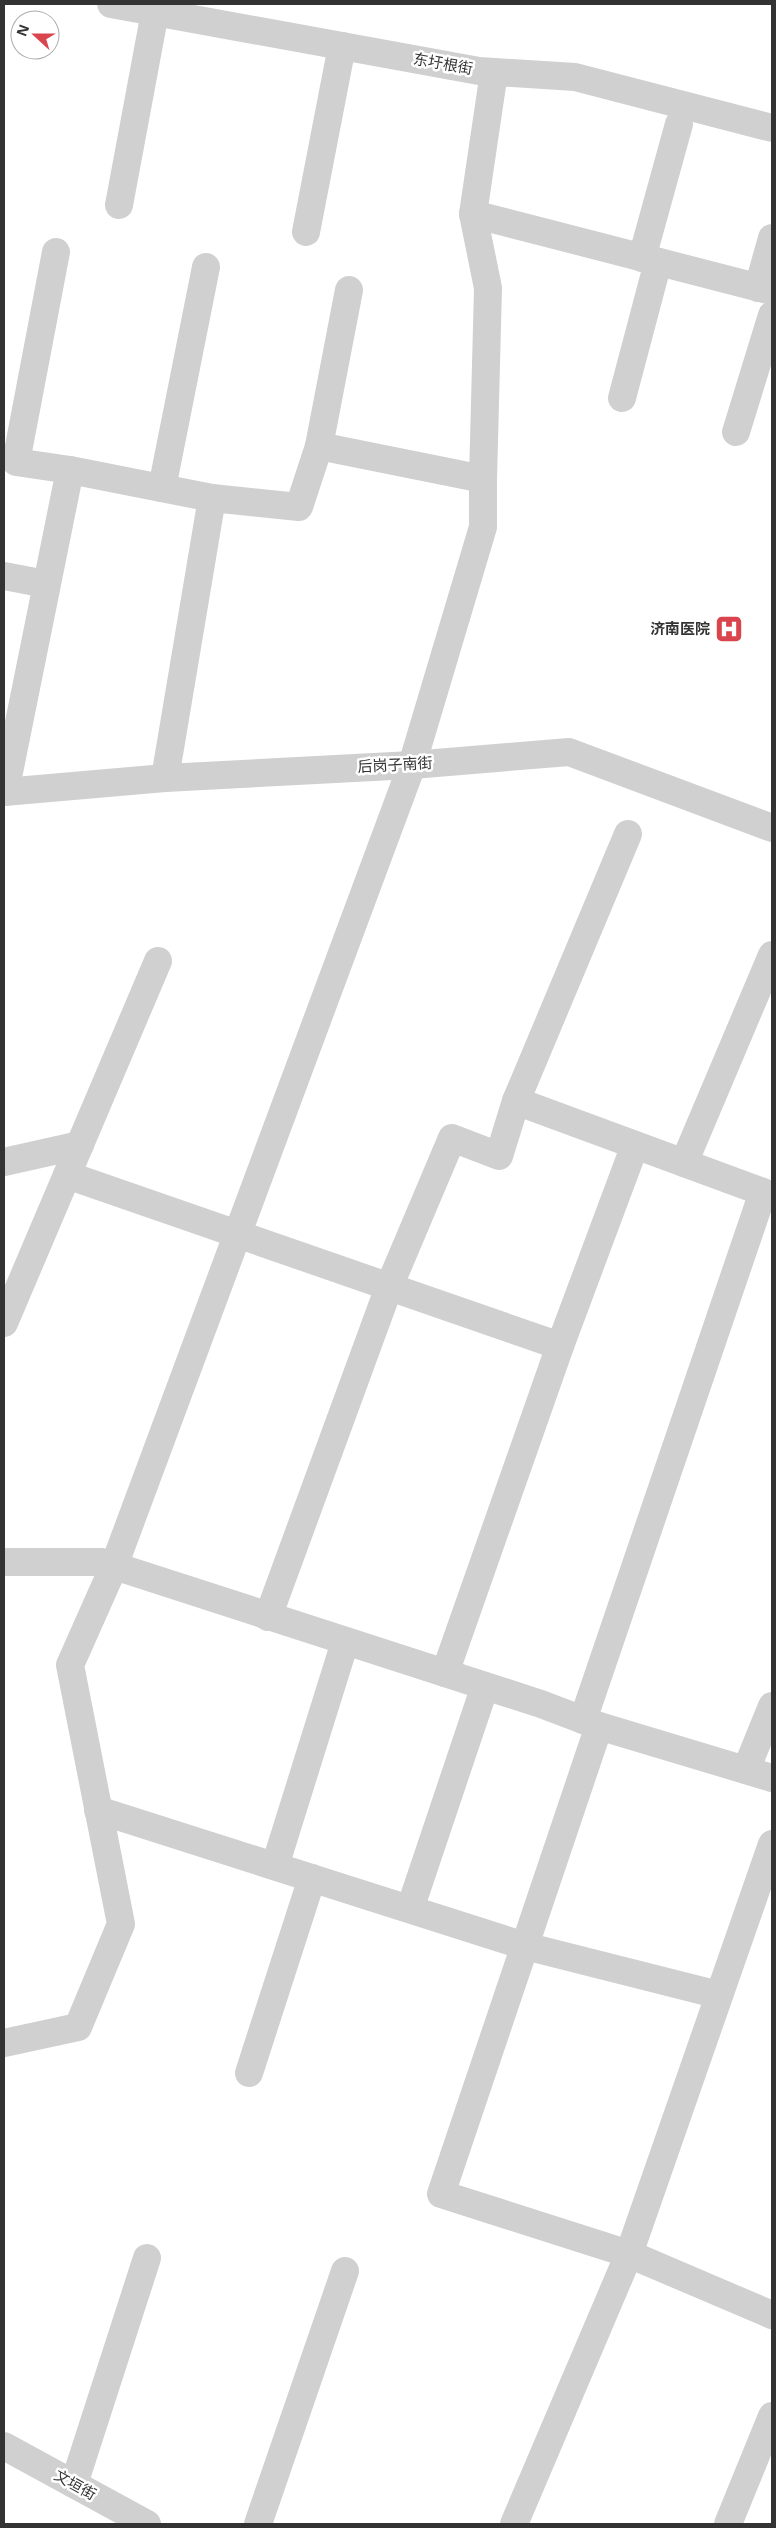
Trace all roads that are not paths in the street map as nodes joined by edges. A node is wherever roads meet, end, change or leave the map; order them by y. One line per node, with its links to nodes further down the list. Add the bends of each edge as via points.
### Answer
1 (111, 4): 2 (street, 东圩根街)
2 (155, 12): 3 (street, 东圩根街); 7 (street)
3 (342, 46): 4 (street, 东圩根街); 9 (street)
4 (494, 72): 6 (street, 东圩根街, via 575,77); 8 (street)
5 (679, 124): 12 (street)
6 (772, 128)
7 (119, 205)
8 (473, 214): 12 (street); 21 (street, via 488,288)
9 (306, 232)
10 (772, 238): 15 (street)
11 (56, 252): 20 (street, via 16,462)
12 (650, 260): 15 (street); 17 (street)
13 (206, 267): 22 (street)
14 (348, 290): 19 (street)
15 (765, 290)
16 (772, 315): 18 (street)
17 (622, 398)
18 (736, 432)
19 (319, 446): 21 (street); 23 (street, via 299,507)
20 (70, 470): 22 (street); 25 (street)
21 (483, 479): 26 (street, via 483,527)
22 (162, 488): 23 (street)
23 (212, 498): 27 (street)
24 (4, 576): 25 (street)
25 (46, 584): 28 (street)
26 (412, 765): 27 (street, 后岗子南街); 29 (street, 后岗子南街, via 569,752); 43 (street)
27 (165, 778): 28 (street, 后岗子南街)
28 (4, 792)
29 (772, 828)
30 (628, 834): 33 (street)
31 (772, 955): 37 (street)
32 (158, 961): 35 (street)
33 (516, 1101): 34 (street); 39 (street, via 499,1156 452,1138)
34 (635, 1144): 37 (street); 41 (street)
35 (80, 1145): 36 (street); 38 (street)
36 (4, 1162)
37 (684, 1163): 49 (street, via 763,1192)
38 (67, 1175): 39 (street); 40 (street)
39 (389, 1287): 41 (street); 44 (street)
40 (4, 1323)
41 (560, 1346): 46 (street)
42 (4, 1562): 43 (street, via 102,1562)
43 (114, 1566): 44 (street); 52 (street, via 70,1665)
44 (268, 1617): 45 (street)
45 (345, 1642): 46 (street); 54 (street)
46 (445, 1673): 47 (street)
47 (485, 1686): 49 (street); 56 (street)
48 (772, 1706): 50 (street)
49 (591, 1723): 50 (street); 57 (street)
50 (746, 1770): 51 (street)
51 (772, 1778)
52 (98, 1810): 54 (street); 59 (street, via 120,1924 110,1949 78,2027)
53 (772, 1844): 58 (street)
54 (275, 1866): 55 (street)
55 (312, 1878): 56 (street); 60 (street)
56 (410, 1909): 57 (street)
57 (524, 1946): 58 (street); 61 (street, via 441,2194)
58 (720, 1995): 61 (street)
59 (4, 2043)
60 (249, 2073)
61 (629, 2254): 64 (street); 70 (street)
62 (147, 2258): 67 (street)
63 (345, 2271): 69 (street)
64 (772, 2315)
65 (772, 2416): 71 (street)
66 (4, 2446): 67 (street, 文垣街)
67 (74, 2484): 68 (street, 文垣街)
68 (147, 2524)
69 (258, 2524)
70 (514, 2524)
71 (728, 2524)

